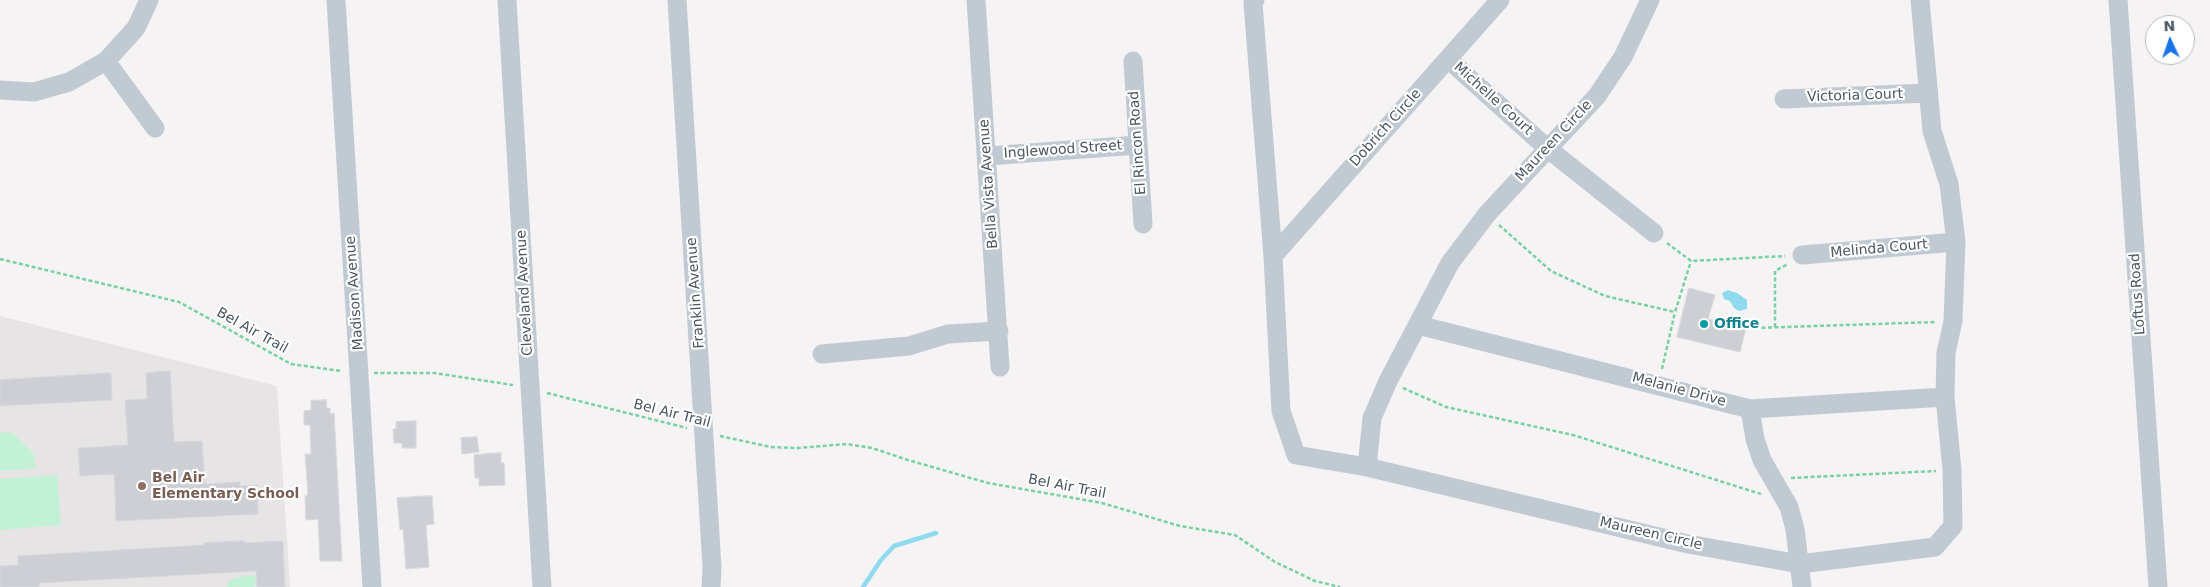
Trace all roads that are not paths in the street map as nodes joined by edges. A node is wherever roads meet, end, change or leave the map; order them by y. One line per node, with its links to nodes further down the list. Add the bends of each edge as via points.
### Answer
1 (149, 0): 12 (street, via 136,28)
2 (336, 0): 34 (street, Madison Avenue)
3 (507, 0): 35 (street, Cleveland Avenue)
4 (677, 0): 36 (street, Franklin Avenue, via 705,433 712,567)
5 (976, 0): 20 (street, Bella Vista Avenue)
6 (1255, 0): 25 (street)
7 (1500, 0): 11 (street, Dobrich Circle)
8 (1650, 0): 19 (street, Maureen Circle, via 1623,57 1602,88)
9 (1920, 0): 15 (street, Maureen Circle)
10 (2118, 0): 38 (street, Loftus Road)
11 (1448, 59): 19 (street, Michelle Court); 25 (street, Dobrich Circle)
12 (106, 61): 14 (street, via 60,85 34,92); 17 (street)
13 (1133, 61): 18 (street, El Rincon Road)
14 (0, 90)
15 (1927, 93): 16 (street, Victoria Court); 23 (street, Maureen Circle, via 1932,131 1949,184)
16 (1784, 99)
17 (155, 128)
18 (1138, 145): 20 (street, Inglewood Street); 21 (street, El Rincon Road)
19 (1547, 148): 22 (street, Michelle Court); 26 (street, Maureen Circle, via 1487,214 1450,263)
20 (988, 156): 27 (street, Bella Vista Avenue)
21 (1143, 224)
22 (1654, 234)
23 (1956, 242): 24 (street, Melinda Court); 30 (street, Maureen Circle)
24 (1802, 255)
25 (1272, 256): 32 (street, via 1281,412 1296,455)
26 (1418, 325): 31 (street, Melanie Drive); 32 (street, Maureen Circle, via 1372,418)
27 (999, 331): 28 (street, via 948,334 909,346); 29 (street, Bella Vista Avenue)
28 (822, 354)
29 (1000, 367)
30 (1945, 397): 31 (street, Melanie Drive); 33 (street, Maureen Circle, via 1953,526 1935,547)
31 (1750, 409): 33 (street, via 1762,460 1786,502 1795,529)
32 (1368, 467): 33 (street, Maureen Circle, via 1688,544)
33 (1800, 564): 37 (street)
34 (372, 587)
35 (542, 587)
36 (710, 587)
37 (1802, 587)
38 (2158, 587)

